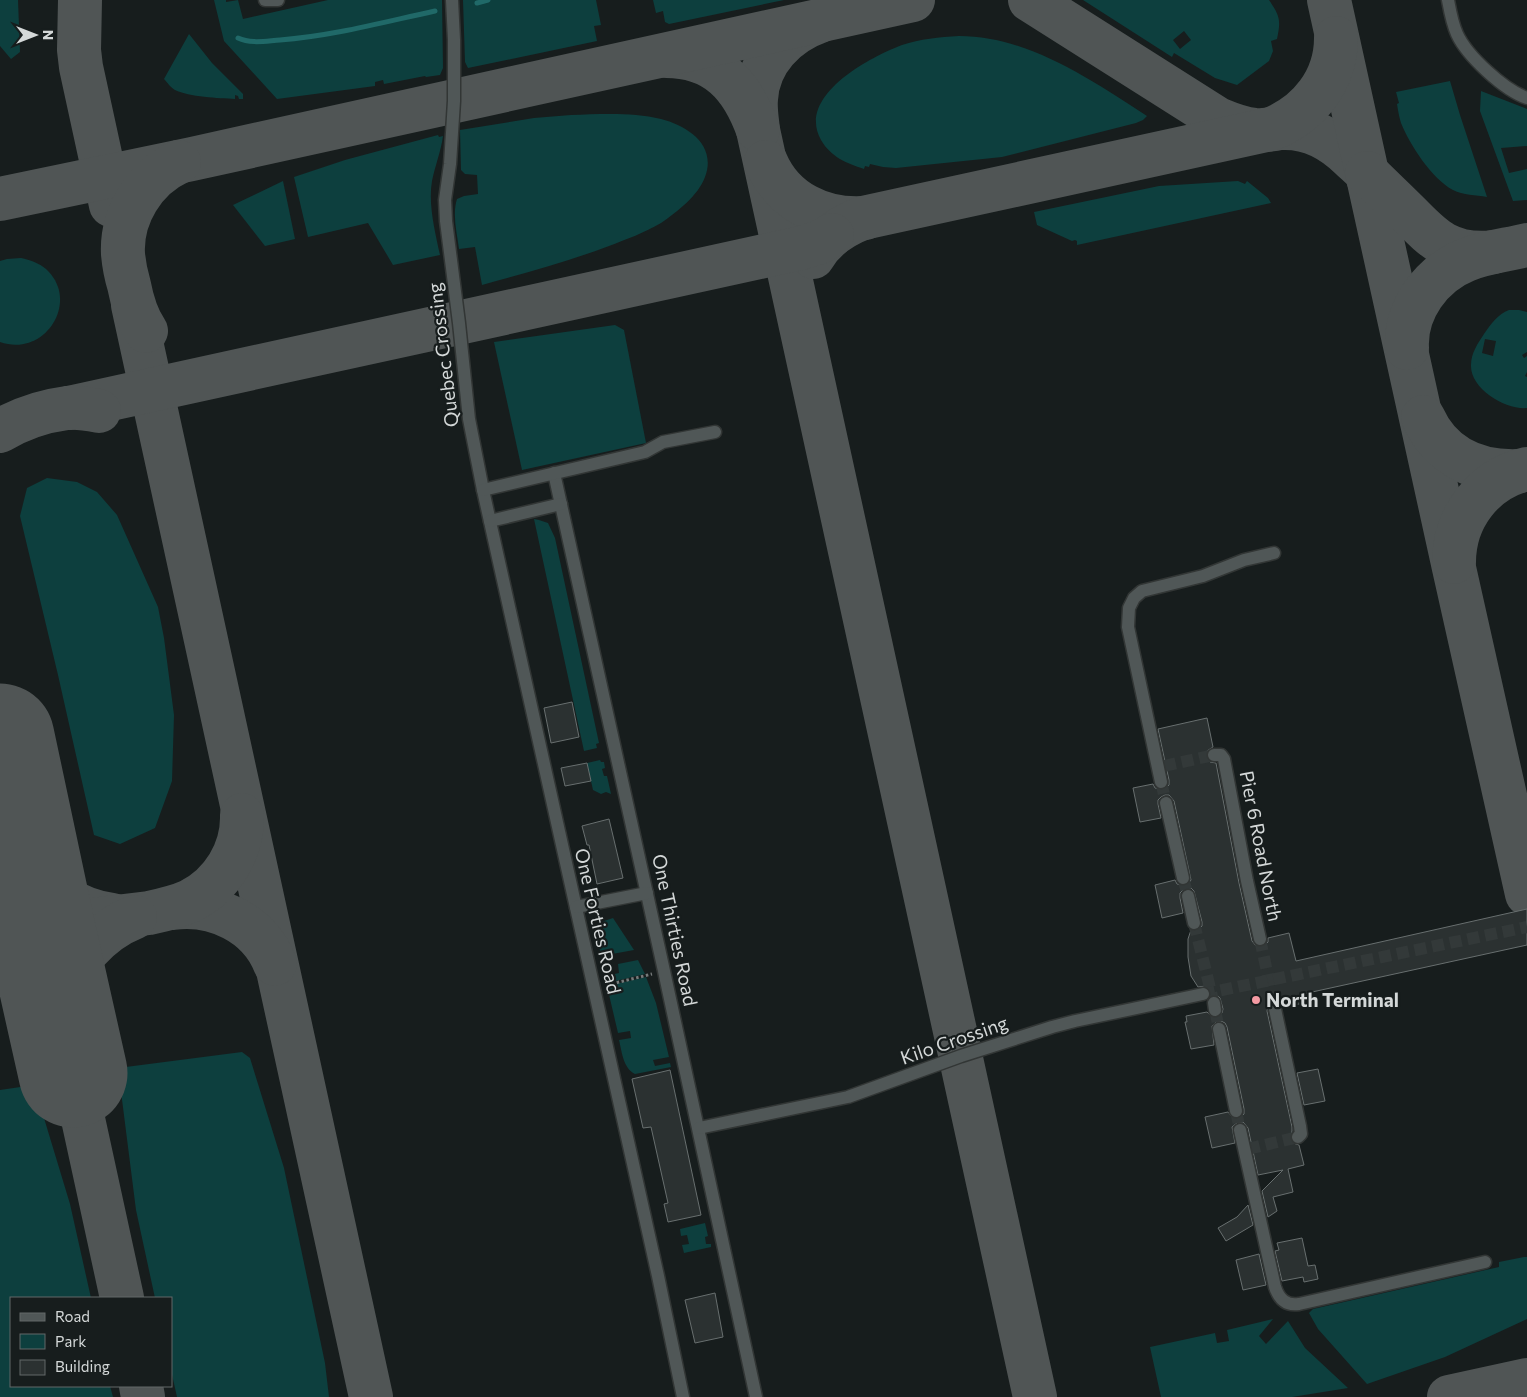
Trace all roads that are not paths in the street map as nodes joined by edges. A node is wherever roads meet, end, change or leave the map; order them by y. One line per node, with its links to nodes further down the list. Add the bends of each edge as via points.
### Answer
1 (266, 0): 2 (lane)
2 (278, 0)
3 (452, 0): 7 (lane, Quebec Crossing, via 454,63 446,221)
4 (1448, 0): 5 (lane, via 1458,35 1472,56 1500,81)
5 (1527, 98)
6 (715, 432): 8 (lane, via 663,442 644,452)
7 (475, 453): 9 (lane, One Forties Road)
8 (554, 473): 9 (lane); 10 (lane, One Thirties Road)
9 (483, 490): 11 (lane, One Forties Road)
10 (561, 504): 11 (lane); 17 (lane, One Thirties Road)
11 (490, 520): 19 (lane, One Forties Road)
12 (1274, 553): 14 (lane, via 1244,560 1203,576 1145,590 1131,603 1128,627)
13 (1219, 757): 21 (lane, Pier 6 Road North)
14 (1161, 782)
15 (1166, 803): 16 (lane)
16 (1183, 878)
17 (647, 893): 19 (lane); 26 (lane, One Thirties Road)
18 (1188, 896): 20 (lane)
19 (576, 908): 30 (lane, One Forties Road)
20 (1194, 922)
21 (1260, 939)
22 (1203, 994): 26 (lane, Kilo Crossing, via 1061,1024 960,1056 860,1093)
23 (1275, 1009): 28 (lane, via 1300,1126)
24 (1219, 1029): 25 (lane)
25 (1236, 1111)
26 (699, 1128): 31 (lane, One Thirties Road)
27 (1240, 1130): 29 (lane, via 1278,1295 1286,1303 1294,1305)
28 (1298, 1137)
29 (1485, 1262)
30 (683, 1397)
31 (756, 1397)

